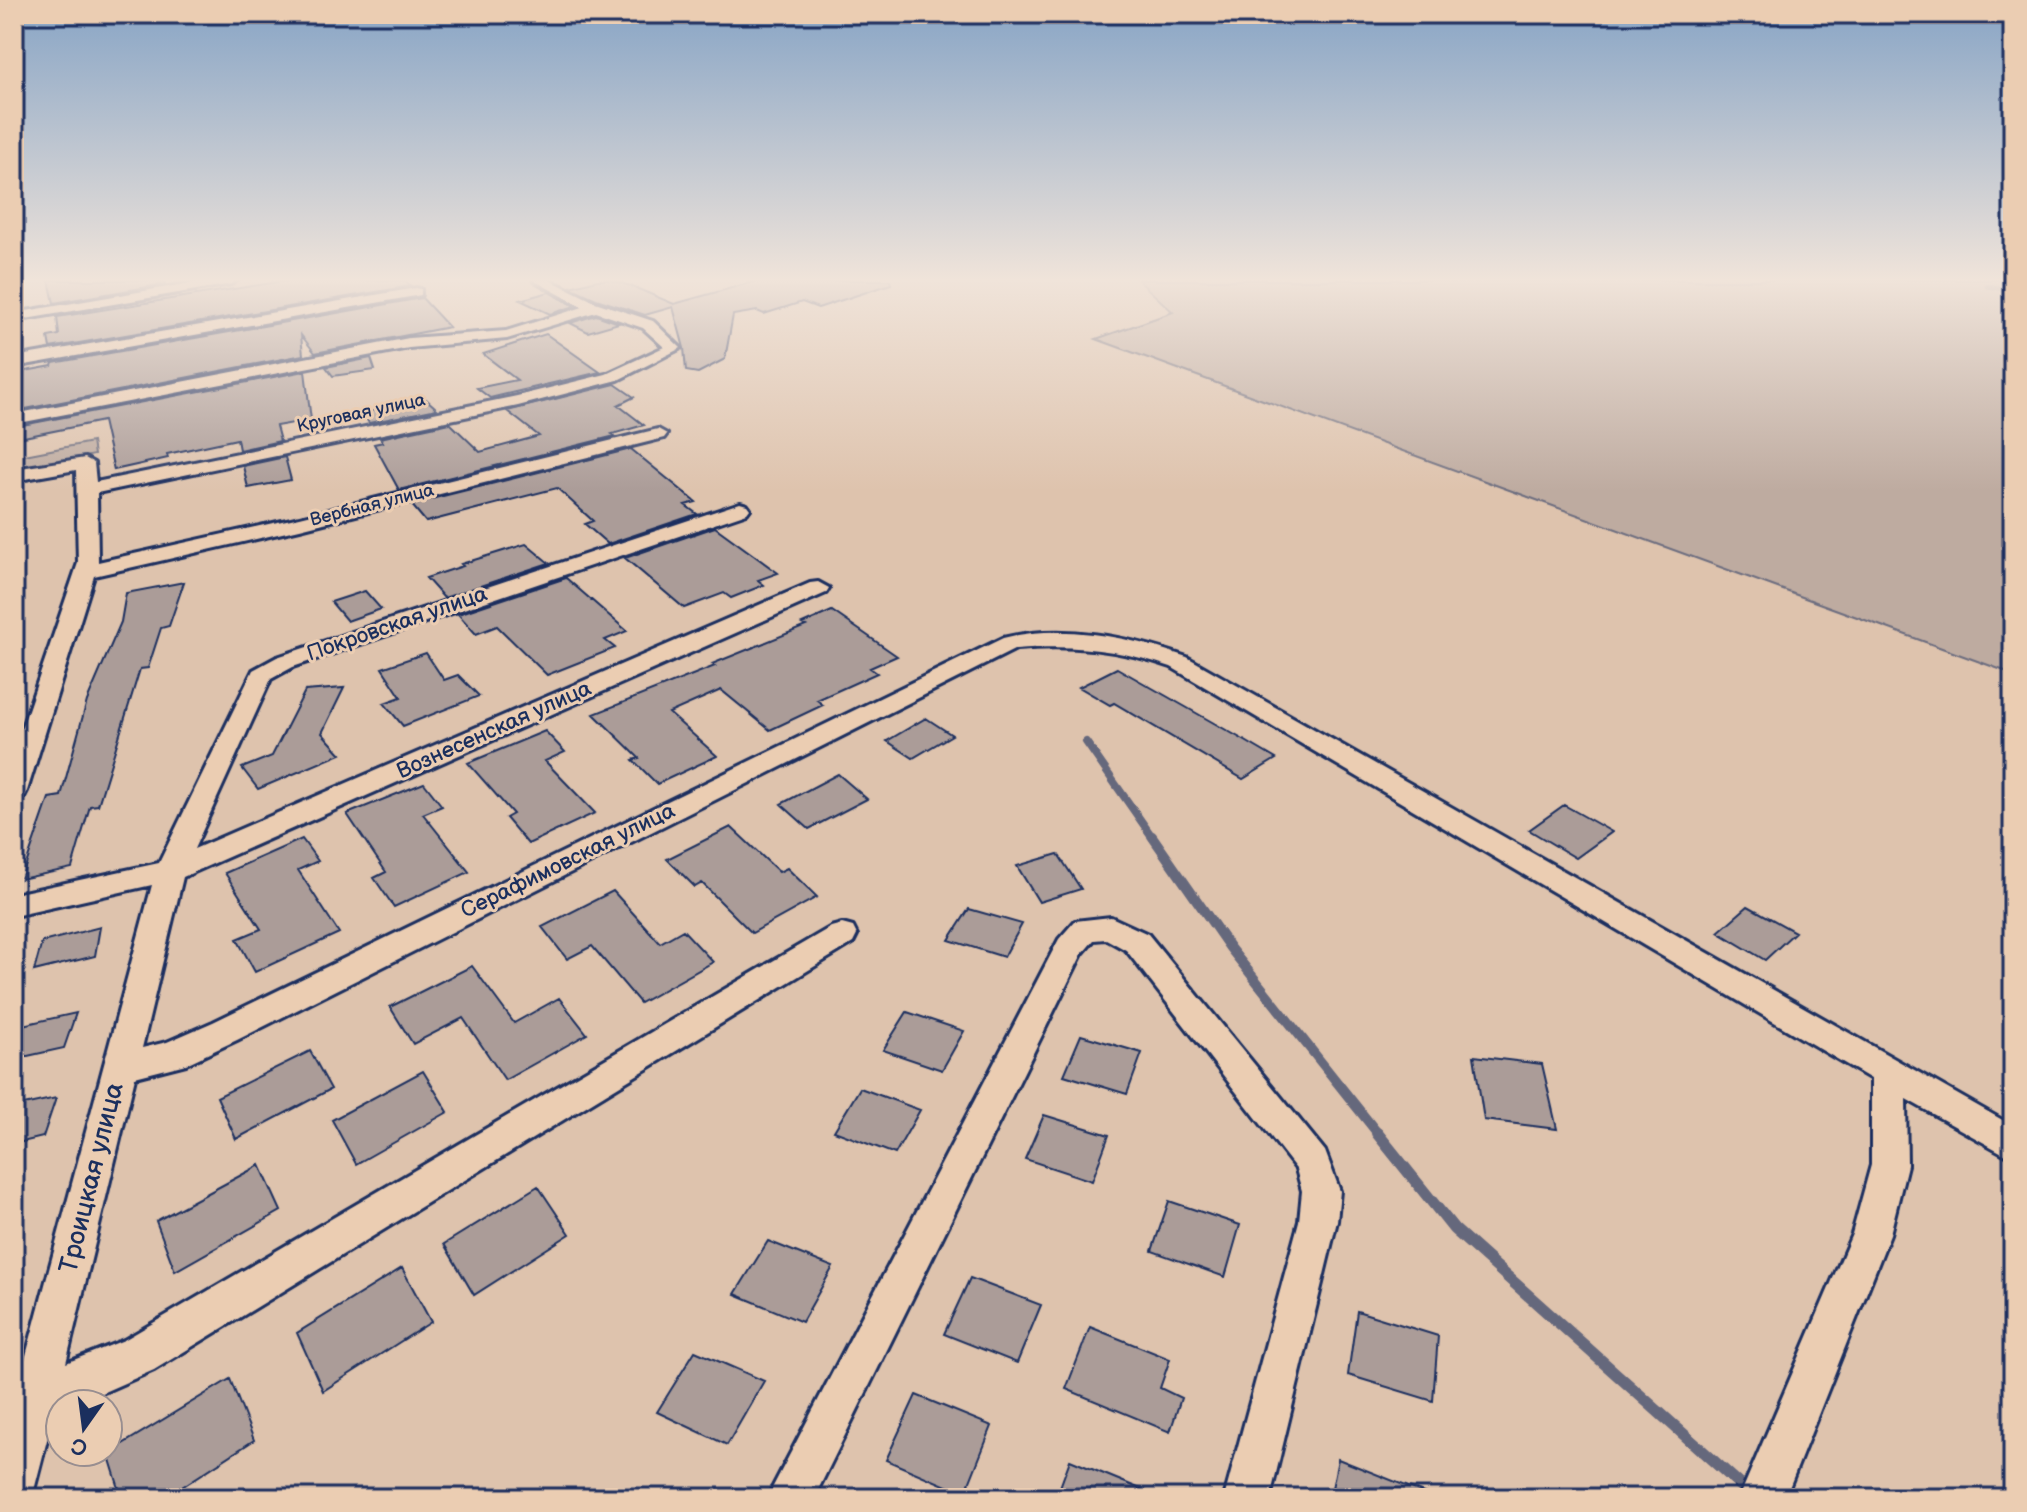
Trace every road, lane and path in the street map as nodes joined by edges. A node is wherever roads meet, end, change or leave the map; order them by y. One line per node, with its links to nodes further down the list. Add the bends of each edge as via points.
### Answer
1 (370, 351): 3 (street)
2 (668, 351): 6 (street, Круговая улица, via 612,377 518,401)
3 (14, 419)
4 (658, 434): 8 (street, Вербная улица)
5 (14, 475): 6 (street, via 85,463)
6 (88, 489): 8 (street)
7 (740, 509): 11 (street, Покровская улица, via 285,662 261,675)
8 (84, 572): 10 (street)
9 (818, 588): 11 (street, Вознесенская улица)
10 (14, 791)
11 (170, 871): 12 (street, Вознесенская улица); 14 (street, Троицкая улица)
12 (14, 905)
13 (842, 935): 17 (street, via 139,1355)
14 (121, 1067): 15 (street, Серафимовская улица, via 174,1054 225,1031 1011,643 1052,638 1133,645 1179,662); 17 (street, Троицкая улица)
15 (1888, 1073): 16 (street, Серафимовская улица); 19 (street, via 1889,1165 1871,1234)
16 (2013, 1144)
17 (37, 1393): 18 (street, Троицкая улица)
18 (14, 1486)
19 (1764, 1492)
20 (790, 1498): 21 (street, via 1070,947 1086,929 1111,928 1147,954 1312,1162 1321,1191 1318,1221)
21 (1247, 1498)

